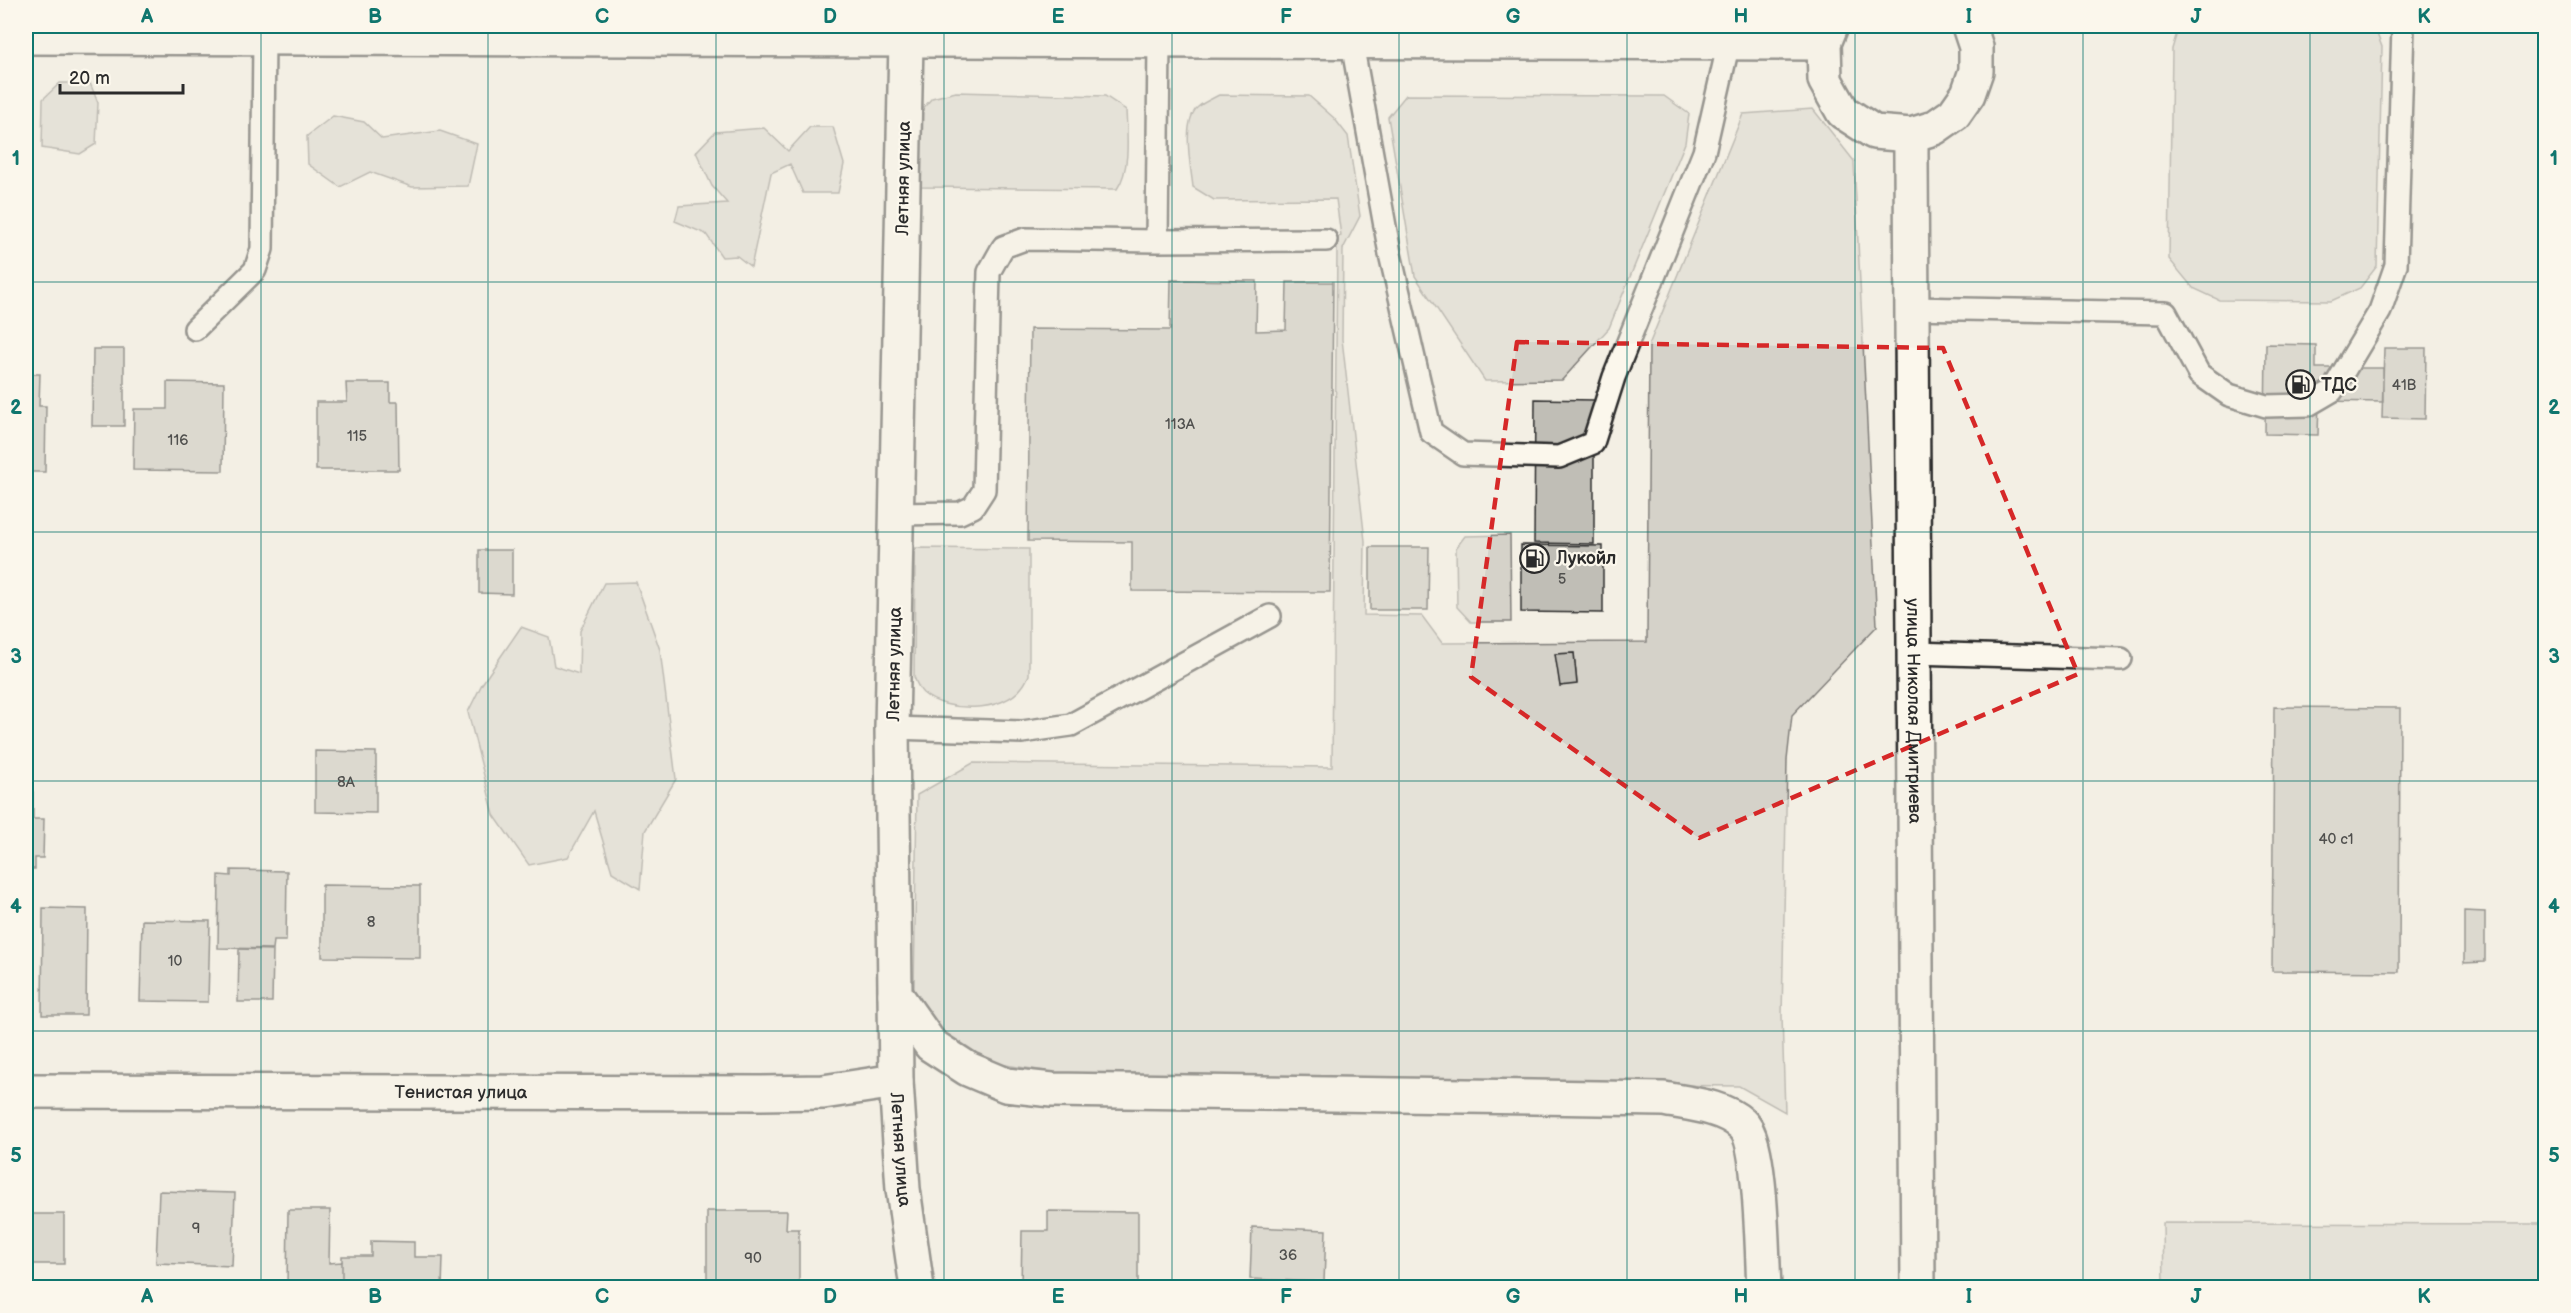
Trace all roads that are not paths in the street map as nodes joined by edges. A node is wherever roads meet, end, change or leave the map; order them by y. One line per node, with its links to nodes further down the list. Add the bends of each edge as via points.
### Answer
1 (1969, 26): 10 (main road, via 1976,47 1976,71 1968,94 1954,114 1934,128)
2 (2403, 26): 13 (lane, via 2396,265 2380,311 2331,391 2324,396 2308,405 2266,406 2229,395 2199,374 2166,314)
3 (1827, 34): 8 (main road); 10 (main road, via 1825,80 1843,112 1874,132)
4 (26, 37): 5 (main road)
5 (264, 37): 6 (main road); 14 (lane, via 262,249 255,270)
6 (906, 40): 7 (main road); 15 (main road, Летняя улица)
7 (1159, 41): 9 (main road); 12 (lane)
8 (1729, 42): 9 (main road); 9 (lane, via 1704,152 1614,377 1593,443 1558,457 1463,454 1431,432 1390,254)
9 (1352, 43)
10 (1911, 135): 13 (main road, улица Николая Дмитриева)
11 (1326, 240): 12 (lane)
12 (1158, 241): 15 (lane, via 1025,238 1004,247 989,272 984,490 973,507 960,513)
13 (1910, 308): 17 (main road, улица Николая Дмитриева)
14 (195, 329)
15 (897, 514): 19 (main road, Летняя улица)
16 (1270, 616): 19 (lane, via 1071,725 1022,732)
17 (1913, 653): 18 (lane); 25 (main road, улица Николая Дмитриева)
18 (2121, 660)
19 (892, 728): 20 (main road, Летняя улица)
20 (895, 994): 21 (main road, Летняя улица); 24 (main road, via 931,1045 968,1070 1006,1084 1052,1090 1664,1100 1719,1110 1744,1125 1754,1152)
21 (896, 1081): 22 (main road, Тенистая улица, via 823,1092 762,1093); 23 (main road, Летняя улица, via 903,1189)
22 (26, 1091)
23 (917, 1287)
24 (1764, 1287)
25 (1918, 1287)

